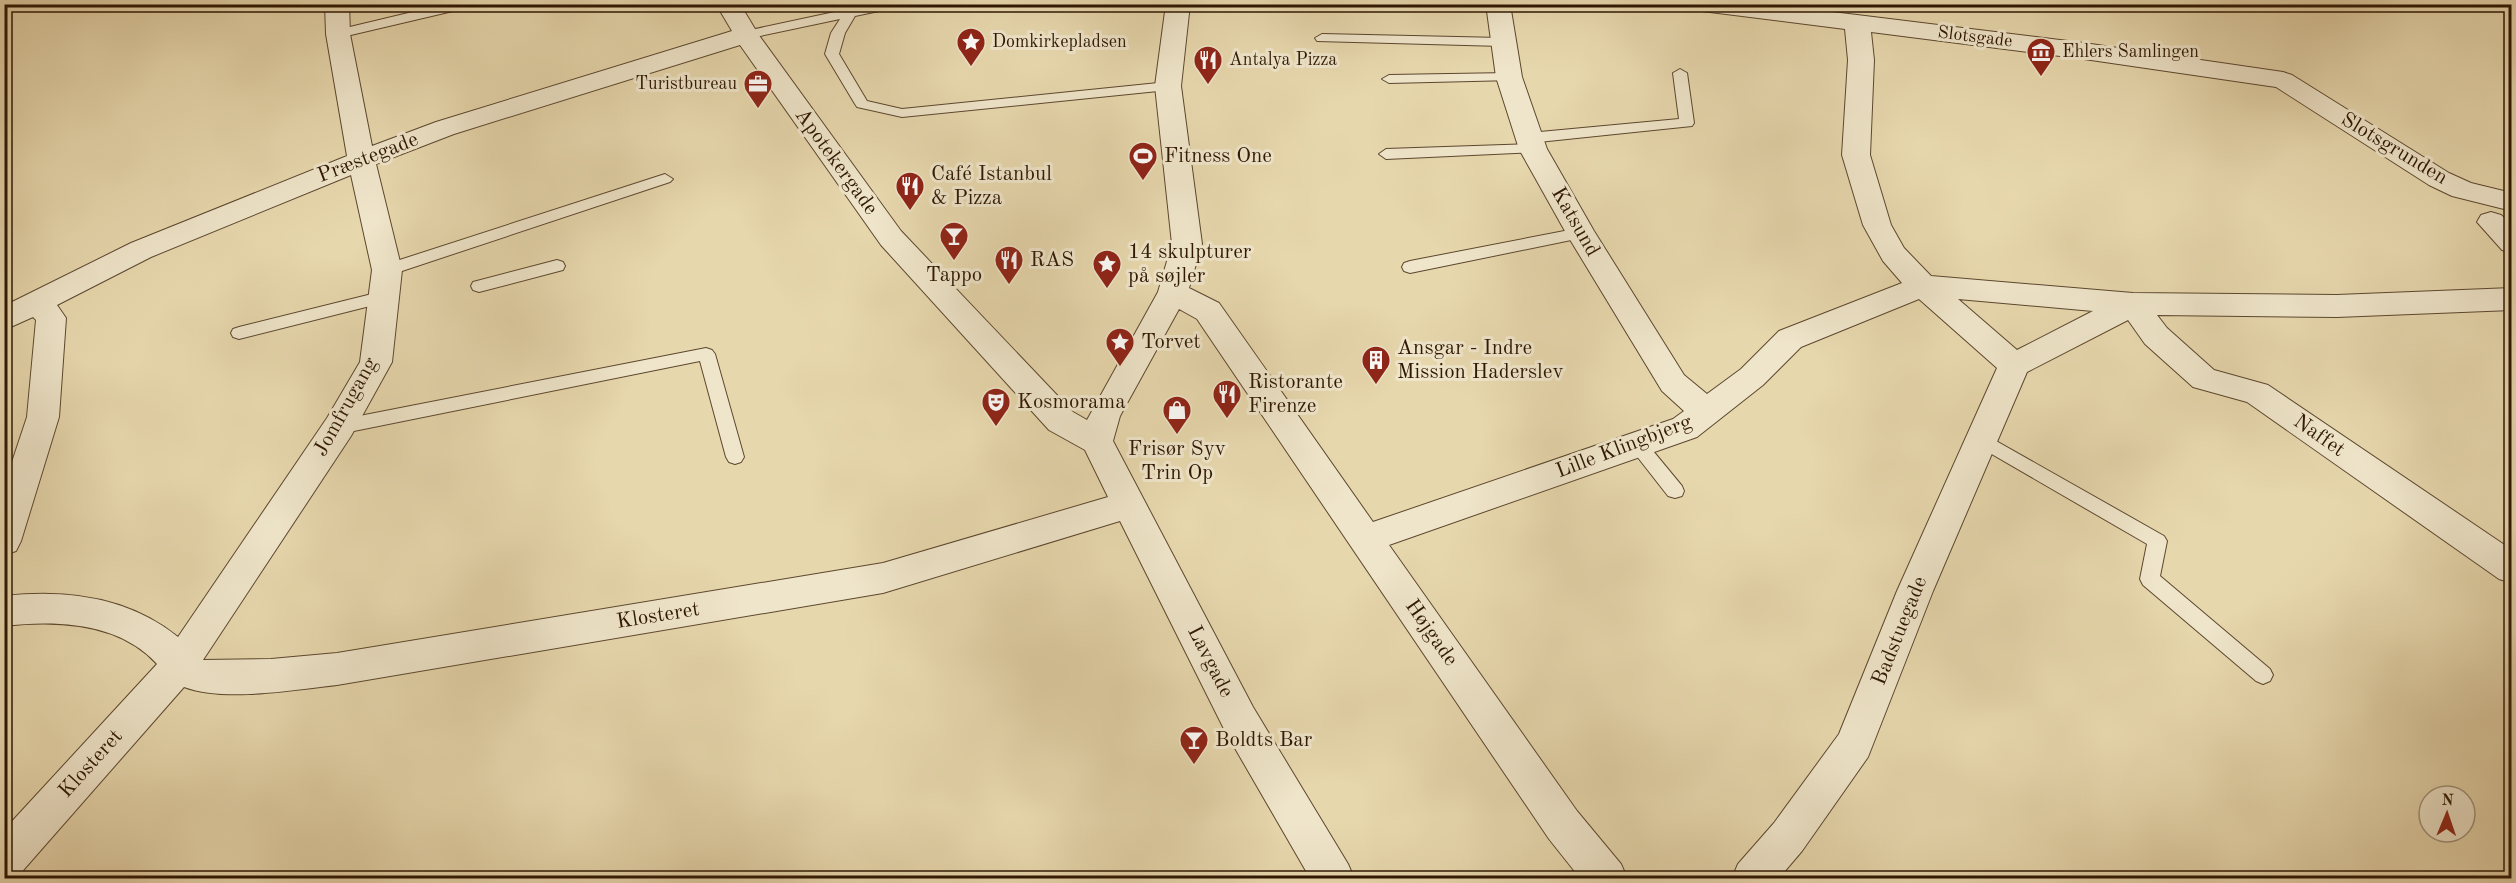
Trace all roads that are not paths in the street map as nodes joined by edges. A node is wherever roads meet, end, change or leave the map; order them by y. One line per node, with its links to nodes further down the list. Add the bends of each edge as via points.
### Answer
1 (465, 4): 10 (lane)
2 (728, 4): 11 (street, Apotekergade)
3 (893, 4): 8 (lane)
4 (1178, 4): 18 (street)
5 (1498, 4): 13 (street, Katsund)
6 (1702, 4): 9 (street, Slotsgade)
7 (343, 6): 10 (street, Jomfrugang)
8 (850, 13): 11 (lane); 18 (lane, via 832,54 862,104 902,113)
9 (1857, 22): 17 (street, Slotsgade); 30 (street, via 1861,60 1856,155 1877,225 1893,254)
10 (338, 34): 21 (street, Jomfrugang)
11 (746, 35): 21 (street, Præstegade, via 445,128); 42 (street, Apotekergade, via 891,238 1061,421)
12 (1322, 38): 13 (lane)
13 (1502, 42): 15 (street, Katsund)
14 (1680, 73): 19 (lane, via 1687,123)
15 (1509, 77): 16 (lane); 19 (street, Katsund)
16 (1389, 80)
17 (2283, 80): 23 (street, Slotsgrunden, via 2439,179 2462,190)
18 (1168, 86): 31 (street, via 1187,244)
19 (1531, 143): 20 (lane); 25 (street, Katsund)
20 (1386, 154)
21 (362, 160): 32 (street, Jomfrugang); 34 (street, Præstegade, via 141,250)
22 (665, 179): 32 (lane)
23 (2511, 202)
24 (2491, 222): 26 (street)
25 (1580, 233): 28 (lane); 39 (street, Katsund, via 1673,383)
26 (2511, 243)
27 (557, 266): 29 (lane)
28 (1410, 267)
29 (479, 286)
30 (1923, 286): 35 (street); 38 (street); 39 (street, Lille Klingbjerg, via 1790,339 1752,377)
31 (1173, 292): 42 (street, via 1104,416); 48 (street, Højgade, via 1208,311)
32 (389, 296): 37 (lane); 40 (street, Jomfrugang, via 376,362)
33 (2511, 299): 35 (street, via 2325,306)
34 (38, 302): 36 (street, Præstegade); 49 (street, via 51,318 43,417)
35 (2133, 304): 38 (street); 50 (street, Naffet, via 2156,336 2204,379 2257,393)
36 (4, 319)
37 (239, 333)
38 (2014, 365): 41 (street, Badstuegade)
39 (1707, 413): 43 (street, Lille Klingbjerg, via 1685,428)
40 (339, 427): 44 (lane, via 706,354); 47 (street, Jomfrugang)
41 (1982, 440): 53 (lane, via 2157,541 2150,579); 57 (street, Badstuegade, via 1915,591 1854,745)
42 (1097, 441): 46 (street, Lavgade)
43 (1638, 445): 45 (lane); 48 (street, Lille Klingbjerg)
44 (735, 457)
45 (1675, 491)
46 (1131, 504): 52 (street, Klosteret, via 883,578 337,669 272,677 201,676); 55 (street, Lavgade, via 1239,719)
47 (279, 517): 52 (street, Klosteret)
48 (1366, 539): 56 (street, Højgade, via 1563,825)
49 (4, 541)
50 (2511, 569)
51 (4, 611): 52 (street, via 33,606 104,614 135,628 164,648)
52 (178, 667): 54 (street, Klosteret)
53 (2263, 675)
54 (4, 861)
55 (1333, 879)
56 (1606, 879)
57 (1753, 879)

